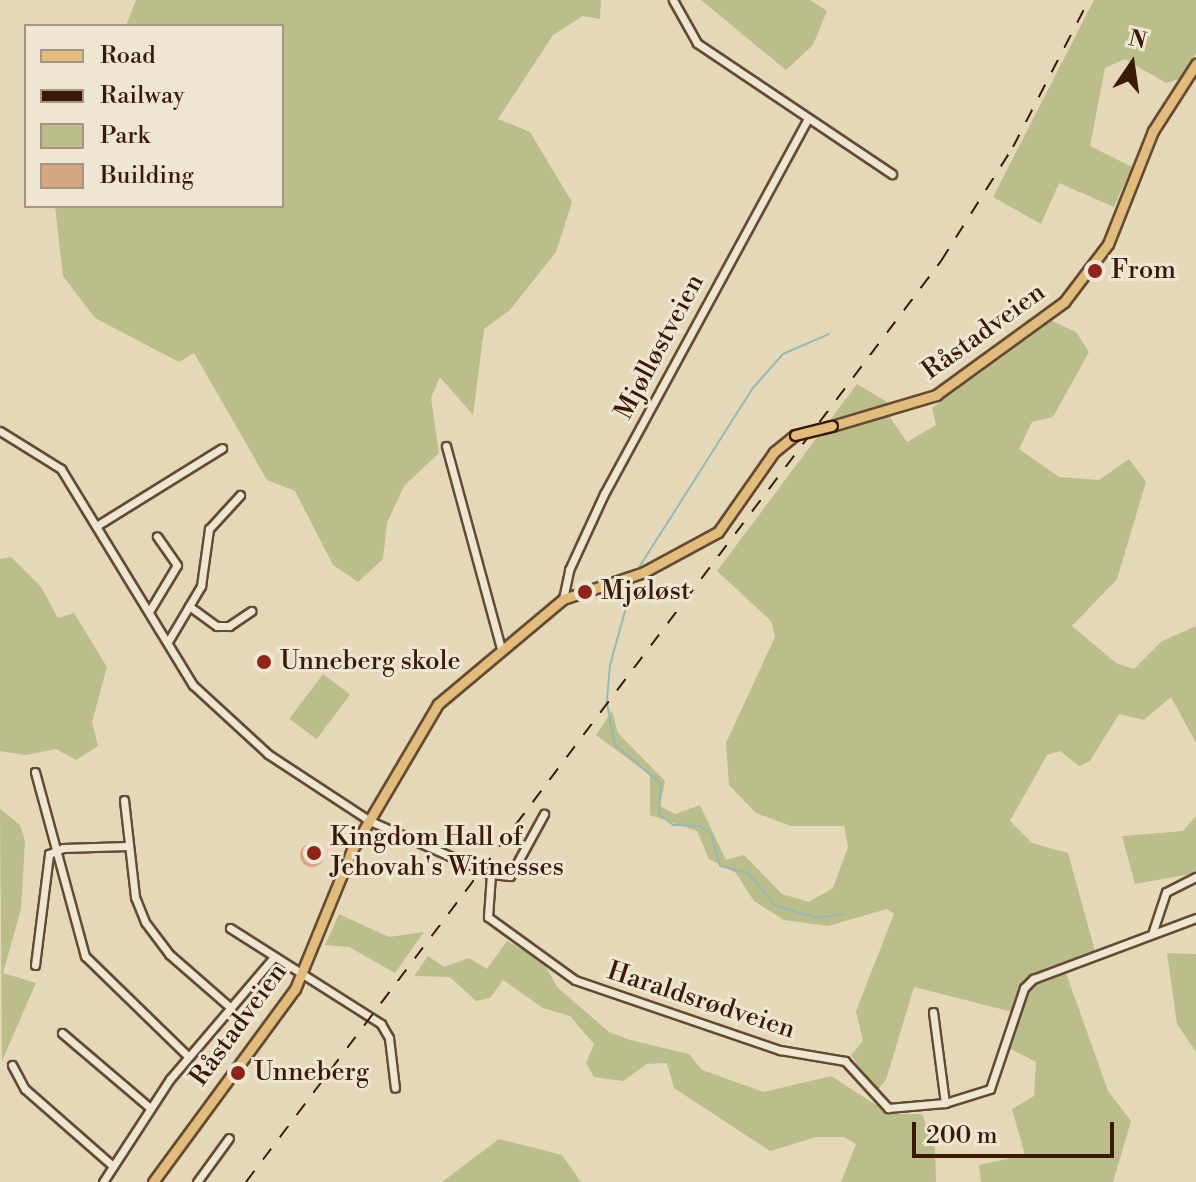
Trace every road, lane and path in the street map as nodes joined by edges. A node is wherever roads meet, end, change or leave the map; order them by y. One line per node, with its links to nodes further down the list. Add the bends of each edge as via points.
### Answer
1 (673, 0): 3 (street, via 697,43)
2 (1196, 64): 11 (main road, Råstadveien, bridge, via 1153,131 1108,244 1064,302 936,395 795,435 774,452 718,532 644,572)
3 (807, 120): 4 (street); 11 (street, Mjølløstveien, via 599,505 569,570)
4 (892, 174)
5 (0, 431): 9 (street, via 61,469)
6 (446, 446): 16 (street)
7 (222, 448): 9 (street)
8 (240, 495): 12 (street, via 209,529 201,586)
9 (98, 525): 13 (street)
10 (157, 536): 13 (street, via 177,565)
11 (563, 599): 16 (main road, Råstadveien)
12 (189, 606): 14 (street, via 217,626 229,626); 15 (street)
13 (150, 610): 15 (street)
14 (251, 611)
15 (169, 640): 20 (street, via 214,709 276,760)
16 (501, 649): 20 (main road, Råstadveien, via 427,718)
17 (35, 772): 22 (street)
18 (124, 800): 21 (street)
19 (544, 814): 23 (street, via 510,876)
20 (370, 821): 23 (street); 30 (main road, Råstadveien)
21 (128, 846): 22 (street); 31 (street, via 145,922 169,954)
22 (56, 851): 29 (street, via 46,860 47,898); 34 (street, via 90,964)
23 (491, 874): 37 (street, Haraldsrødveien, via 488,917 575,980 794,1054 845,1061 888,1108)
24 (1196, 877): 27 (street, via 1166,892)
25 (1196, 918): 27 (street, Haraldsrødveien)
26 (230, 928): 28 (street)
27 (1153, 931): 37 (street, Haraldsrødveien, via 1033,979 1024,988 990,1089)
28 (274, 957): 30 (street); 31 (street)
29 (35, 965)
30 (303, 975): 36 (street, via 386,1029); 41 (main road, Råstadveien)
31 (231, 1008): 34 (street)
32 (933, 1012): 37 (street)
33 (62, 1033): 38 (street)
34 (188, 1056): 38 (street)
35 (12, 1065): 40 (street, via 25,1089)
36 (395, 1088)
37 (945, 1103)
38 (150, 1108): 40 (street)
39 (229, 1138): 43 (street)
40 (113, 1166): 42 (street)
41 (155, 1181)
42 (103, 1182)
43 (197, 1182)

